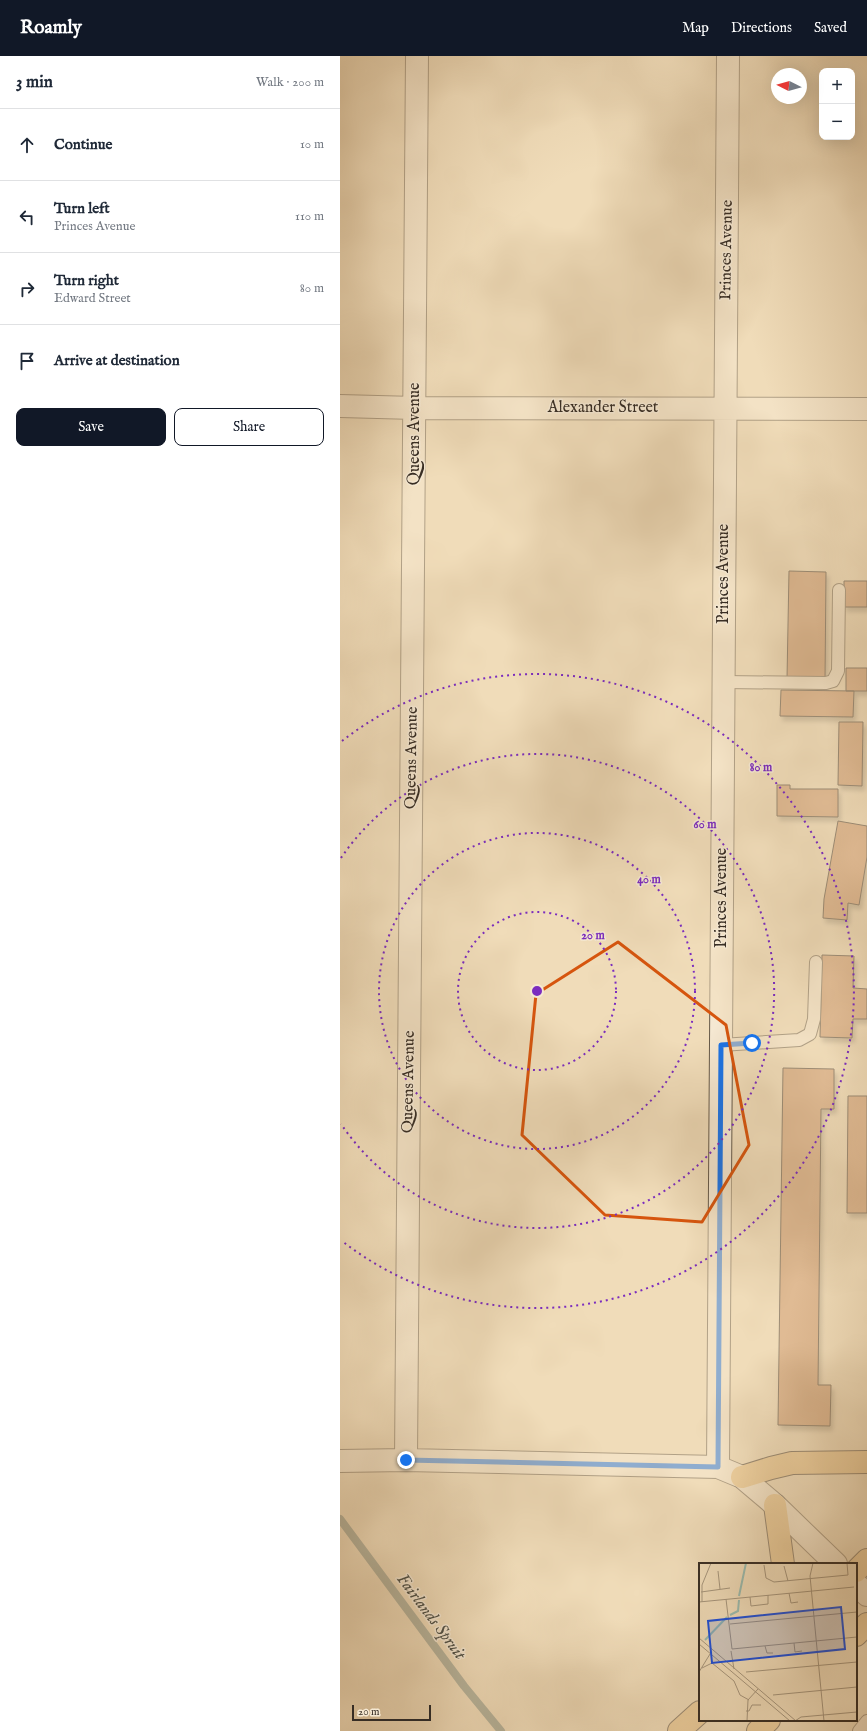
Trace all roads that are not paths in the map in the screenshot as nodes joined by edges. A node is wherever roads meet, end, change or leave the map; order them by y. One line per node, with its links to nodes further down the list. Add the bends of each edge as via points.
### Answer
1 (417, 56): 4 (street, Queens Avenue)
2 (728, 56): 5 (street, Princes Avenue)
3 (340, 406): 4 (street, Alexander Street)
4 (415, 408): 5 (street, Alexander Street); 11 (street, Queens Avenue)
5 (725, 408): 6 (street, Alexander Street); 8 (street, Princes Avenue)
6 (867, 409)
7 (838, 590): 8 (lane, via 838,671 833,681)
8 (724, 682): 10 (street, Princes Avenue)
9 (816, 962): 10 (lane, via 814,1019 810,1034 799,1040)
10 (721, 1045): 14 (street, Princes Avenue)
11 (406, 1460): 12 (street); 14 (street)
12 (340, 1461)
13 (867, 1462): 15 (main road, via 792,1464)
14 (718, 1467): 15 (street)
15 (742, 1477): 16 (street)
16 (775, 1505): 18 (main road); 19 (street)
17 (867, 1560): 20 (main road)
18 (783, 1563)
19 (835, 1563)
20 (857, 1570)
21 (857, 1585): 22 (street)
22 (867, 1595)
23 (867, 1624): 24 (main road)
24 (857, 1634)
25 (699, 1713): 28 (main road)
26 (768, 1721): 29 (main road)
27 (867, 1721): 30 (lane)
28 (679, 1731)
29 (758, 1731)
30 (859, 1731)

